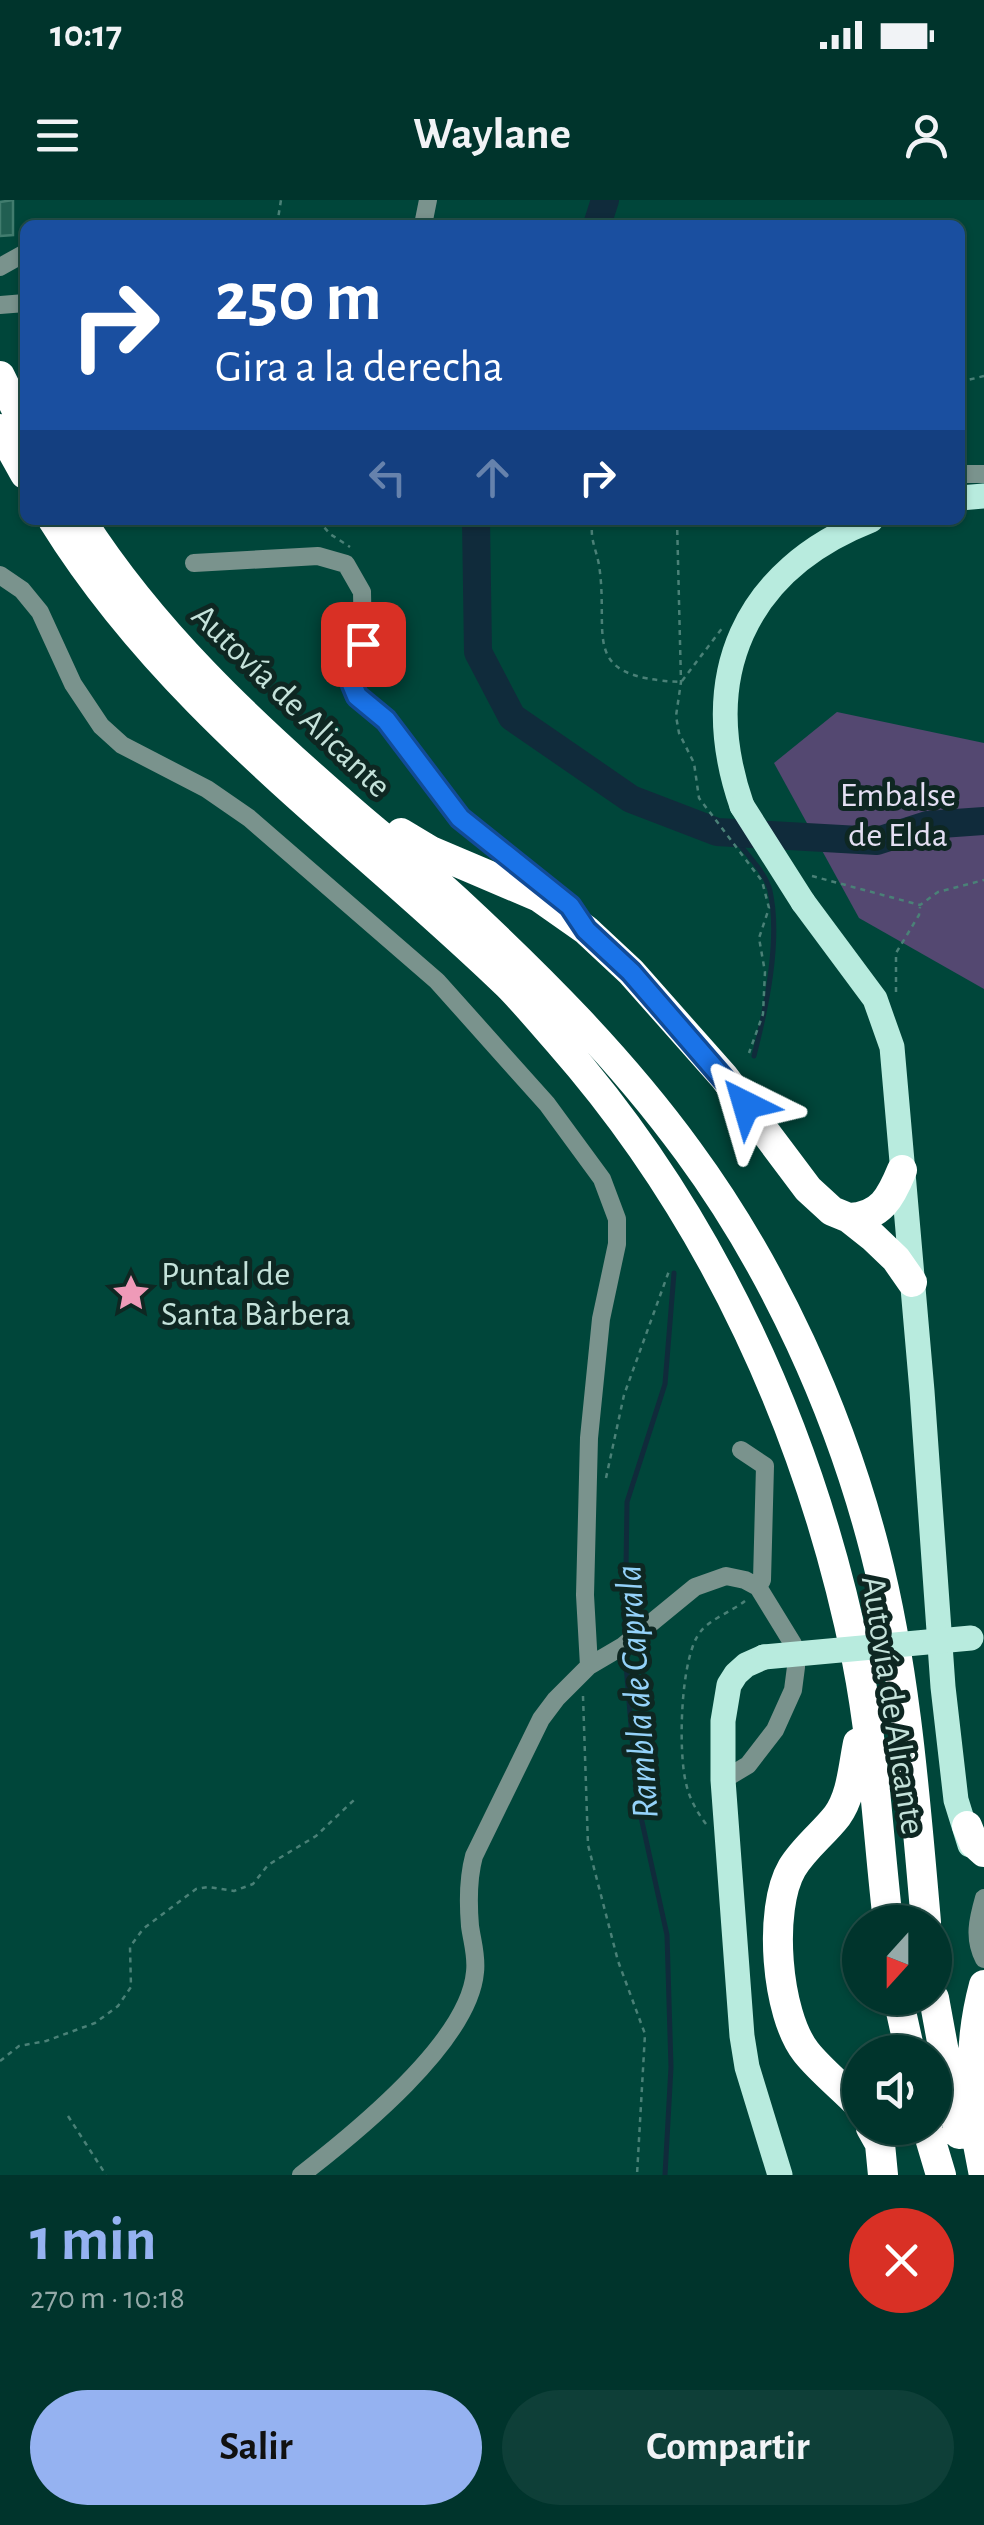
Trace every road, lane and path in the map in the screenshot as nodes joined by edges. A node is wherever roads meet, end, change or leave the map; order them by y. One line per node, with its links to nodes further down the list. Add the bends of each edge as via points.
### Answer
1 (0, 376): 2 (highway)
2 (20, 417)
3 (0, 429): 4 (highway)
4 (20, 465)
5 (56, 525): 34 (highway, Autovía de Alicante, via 111,603 208,715 512,988 640,1142 743,1318 786,1415 828,1538)
6 (85, 525): 16 (highway, Autovía de Alicante, via 194,664)
7 (322, 525): 12 (path, via 352,549)
8 (592, 525): 15 (path, via 603,646 632,677)
9 (676, 525): 15 (path)
10 (860, 525): 14 (main road, via 792,563)
11 (194, 564): 12 (street, via 318,556)
12 (346, 564): 17 (street, via 362,592 363,644 352,684 357,696 386,720)
13 (0, 575): 33 (street, via 40,612 101,726 249,818 424,969 547,1104 602,1179 617,1244 589,1438)
14 (738, 622): 15 (path); 23 (main road, bridge, via 725,720 742,806 802,902 875,999)
15 (681, 682): 21 (path, via 676,716 699,798)
16 (322, 785): 17 (highway, via 359,800 430,852); 42 (highway, Autovía de Alicante, via 453,897 580,1021 688,1151 776,1295 823,1396 874,1550 899,1664)
17 (481, 855): 26 (highway, via 586,930 631,972 724,1077 808,1190)
18 (803, 874): 22 (path)
19 (776, 878): 21 (path)
20 (984, 880): 22 (path, via 938,892)
21 (762, 881): 24 (path, via 768,908 758,938 763,1014)
22 (920, 906): 23 (path, via 896,953 897,1003)
23 (887, 1031): 25 (main road)
24 (749, 1054)
25 (902, 1170): 26 (highway, via 882,1208); 28 (main road)
26 (849, 1218): 28 (highway, via 896,1258)
27 (669, 1271): 30 (path, via 624,1394)
28 (912, 1282): 37 (main road, via 943,1687)
29 (742, 1450): 31 (street, via 765,1466)
30 (604, 1486)
31 (758, 1588): 33 (street, via 726,1576 712,1579); 35 (street, via 793,1644 793,1690 765,1745); 38 (path, via 702,1628 683,1687 684,1779 703,1821)
32 (978, 1638): 35 (main road, bridge, via 764,1657 746,1665 729,1685)
33 (586, 1670): 52 (street, via 542,1719 474,1856 469,1896 476,1974 464,2006 403,2089); 53 (path, via 588,1846 645,2034)
34 (864, 1716): 41 (highway, Autovía de Alicante); 47 (highway, via 838,1814 791,1870 780,1900 786,2011 806,2052)
35 (723, 1780): 38 (main road)
36 (355, 1799): 46 (path, via 253,1884 234,1891 196,1889 143,1929 130,1946 131,1987 95,2023 20,2046)
37 (970, 1826): 39 (highway)
38 (728, 1848): 54 (main road, via 747,2067)
39 (984, 1858)
40 (984, 1898): 43 (street, via 977,1921)
41 (886, 1905)
42 (924, 1905)
43 (984, 1959)
44 (984, 1985): 58 (highway, via 971,2076)
45 (937, 2015): 57 (highway)
46 (0, 2061)
47 (842, 2088)
48 (68, 2116): 51 (path)
49 (880, 2145): 55 (highway)
50 (932, 2145): 56 (highway)
51 (106, 2175)
52 (301, 2175)
53 (637, 2175)
54 (780, 2175)
55 (883, 2175)
56 (941, 2175)
57 (970, 2175)
58 (984, 2175)

